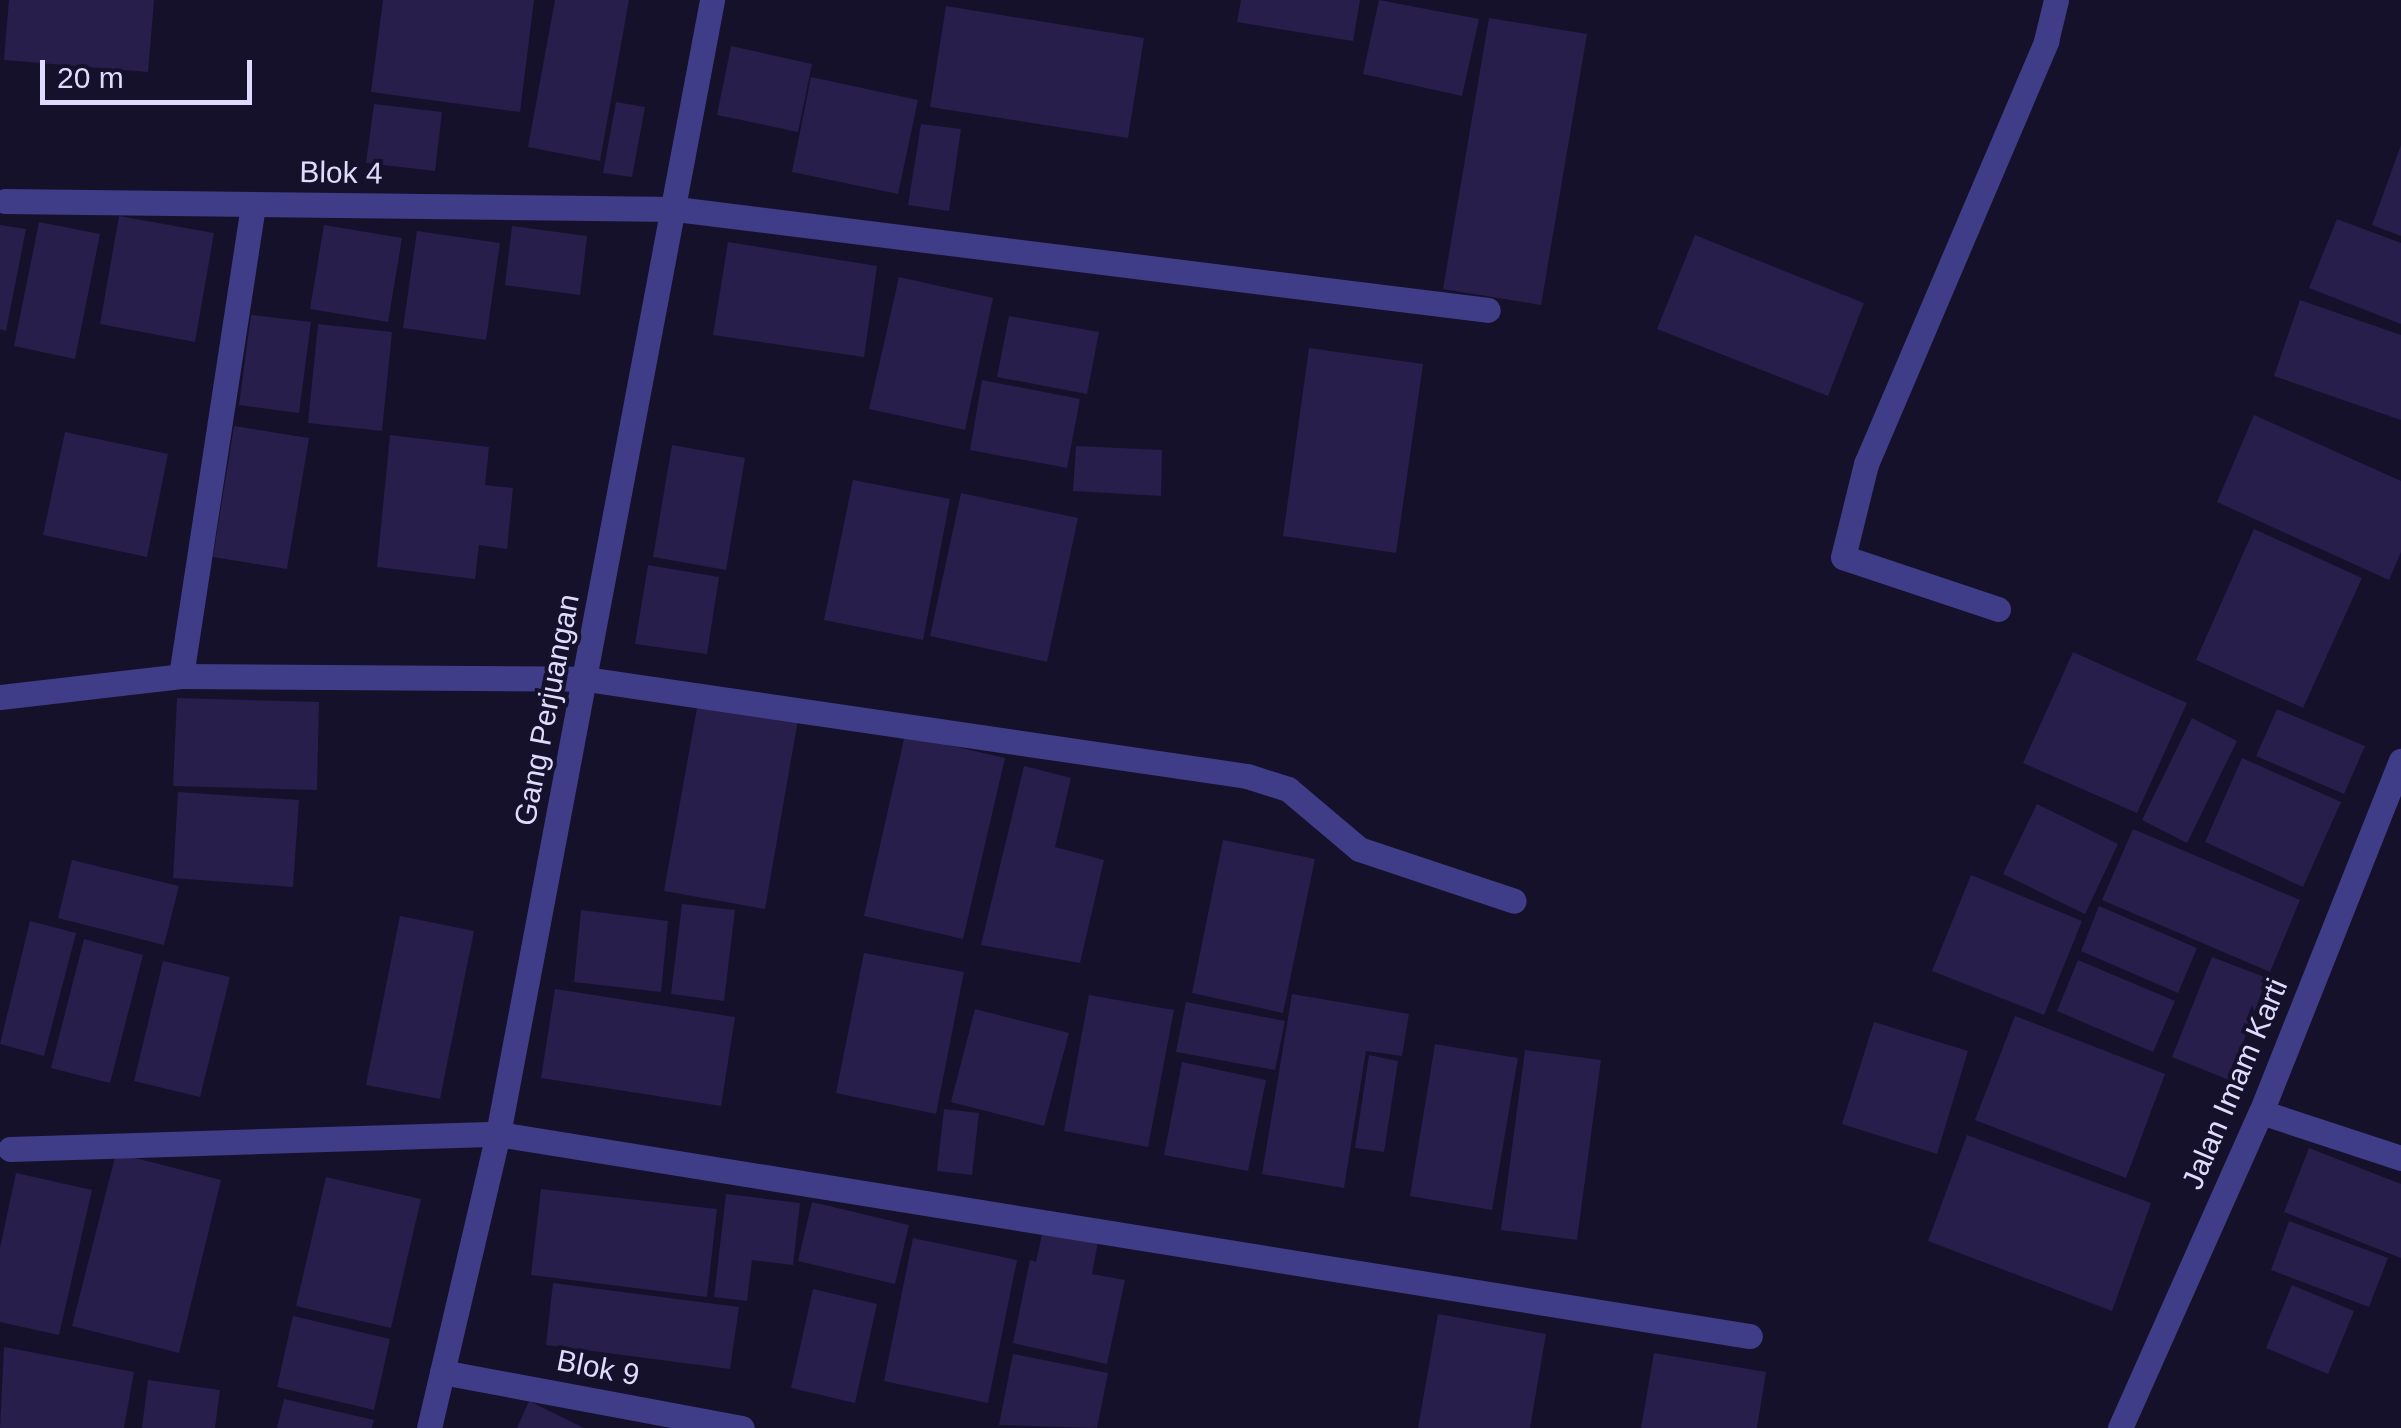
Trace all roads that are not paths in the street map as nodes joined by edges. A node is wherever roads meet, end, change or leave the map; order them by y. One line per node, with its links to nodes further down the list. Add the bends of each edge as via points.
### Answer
1 (712, 0): 5 (street, Gang Perjuangan)
2 (2056, 0): 7 (street, via 2046,41 1866,464 1843,557)
3 (5, 201): 4 (street, Blok 4)
4 (253, 204): 5 (street, Blok 4); 8 (street)
5 (676, 209): 6 (street, Blok 4); 9 (street, Gang Perjuangan)
6 (1488, 310)
7 (1998, 609)
8 (181, 676): 9 (street); 10 (street)
9 (586, 679): 12 (street, via 1247,776 1288,789 1359,849); 14 (street, Gang Perjuangan)
10 (0, 697)
11 (2401, 761): 13 (street, Jalan Imam Karti)
12 (1514, 901)
13 (2262, 1112): 16 (street); 21 (street, Jalan Imam Karti)
14 (498, 1134): 15 (street); 17 (street); 18 (street, Gang Perjuangan)
15 (10, 1149)
16 (2401, 1158)
17 (1750, 1336)
18 (442, 1372): 19 (street, Gang Perjuangan); 20 (street, Blok 9)
19 (429, 1428)
20 (742, 1428)
21 (2120, 1428)

